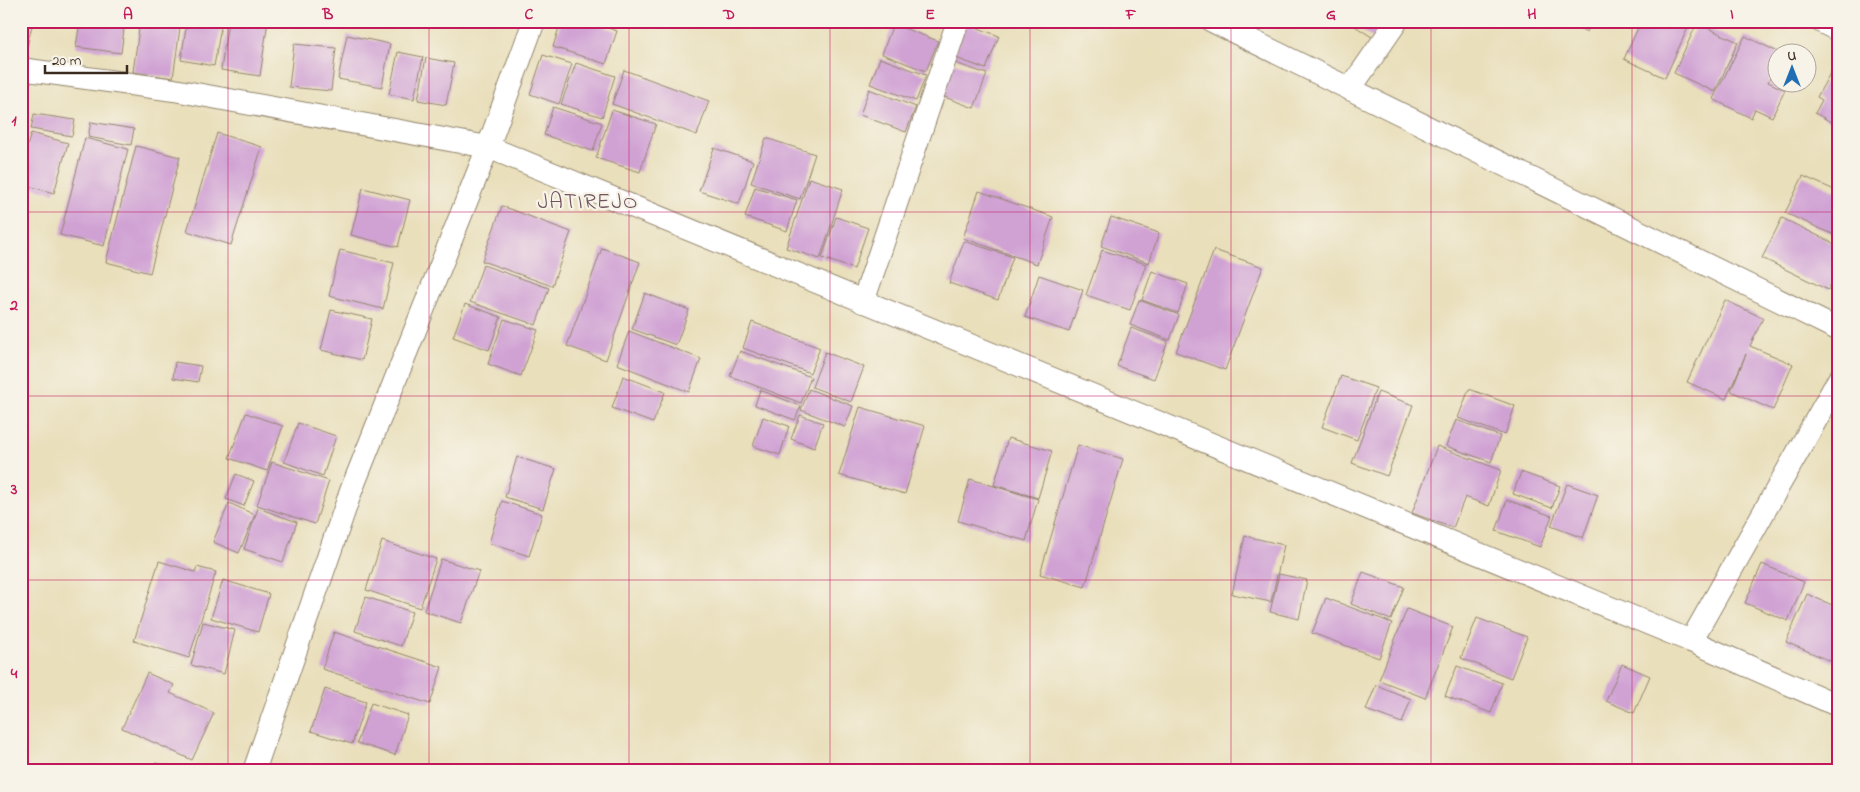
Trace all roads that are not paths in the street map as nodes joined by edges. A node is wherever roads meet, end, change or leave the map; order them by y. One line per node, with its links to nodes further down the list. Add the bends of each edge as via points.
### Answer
1 (534, 21): 9 (street)
2 (958, 21): 10 (street)
3 (1212, 21): 8 (street)
4 (1397, 21): 8 (street)
5 (1820, 21): 6 (street)
6 (1839, 31)
7 (21, 69): 9 (street, via 174,90)
8 (1350, 90): 11 (street)
9 (488, 148): 10 (street); 15 (street, via 351,492)
10 (863, 302): 13 (street)
11 (1839, 330)
12 (1839, 379): 13 (street)
13 (1691, 641): 14 (street)
14 (1839, 706)
15 (254, 771)

